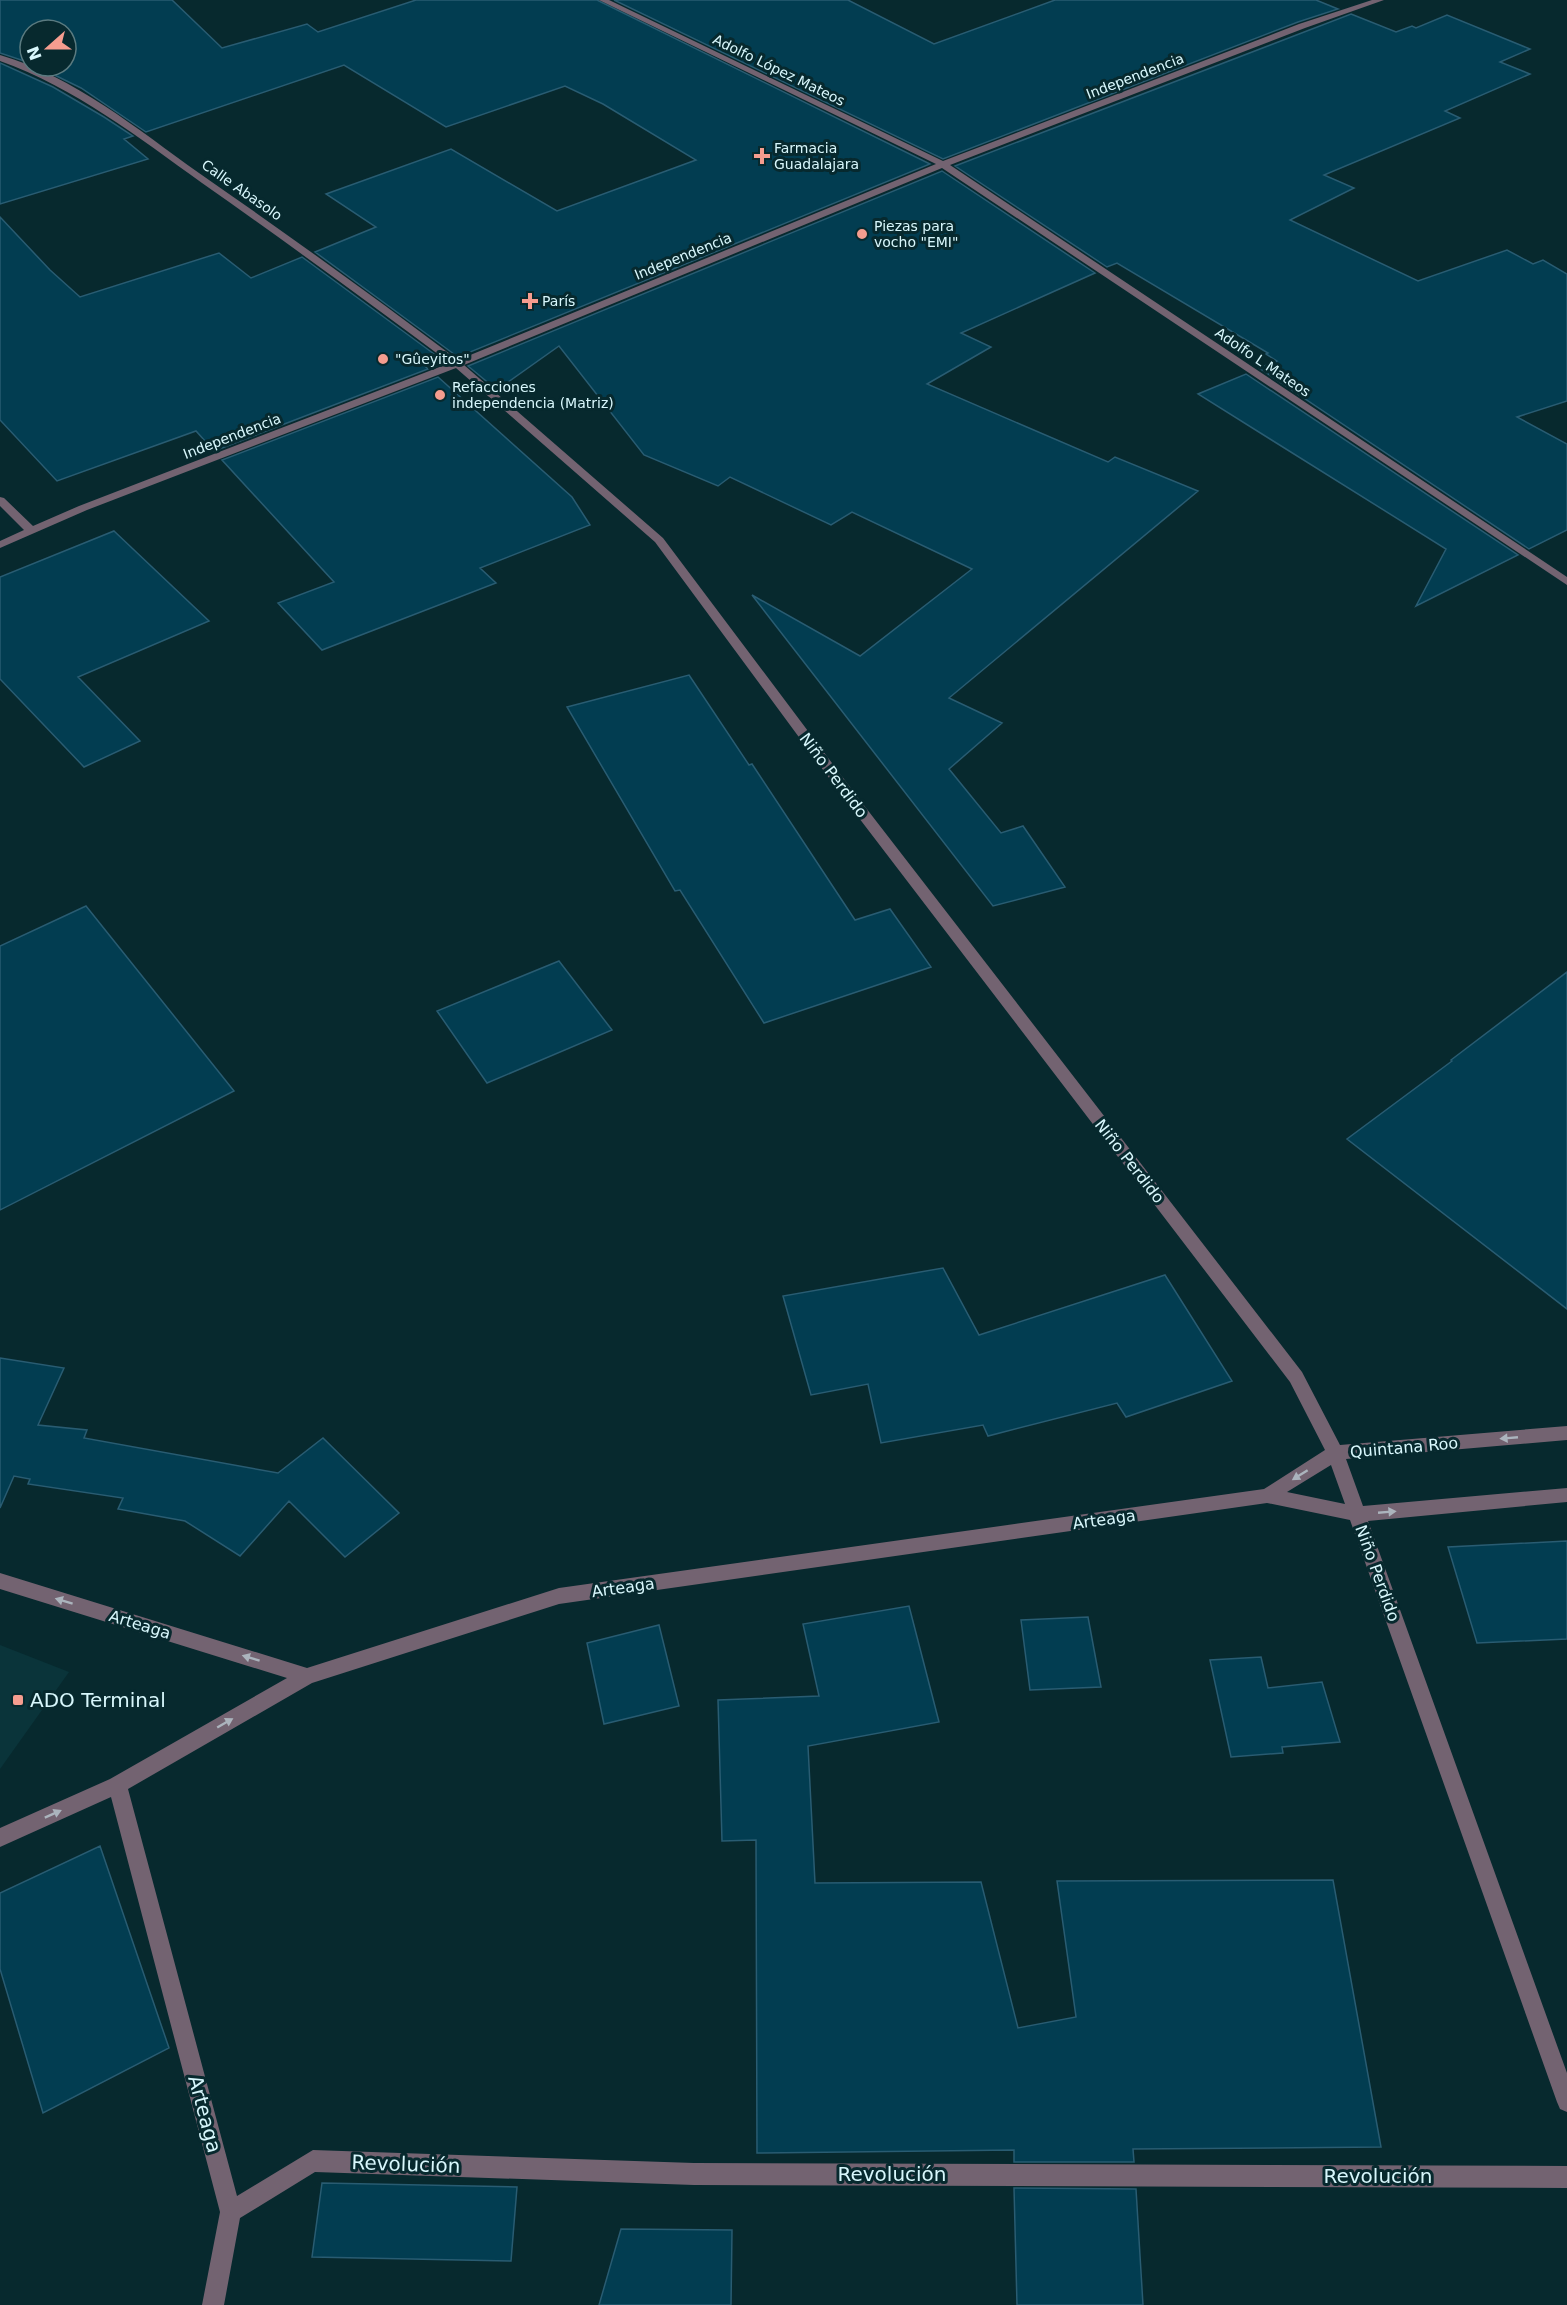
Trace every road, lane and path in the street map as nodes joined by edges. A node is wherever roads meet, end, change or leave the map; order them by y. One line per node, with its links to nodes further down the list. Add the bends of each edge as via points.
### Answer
1 (603, 0): 4 (street, Adolfo López Mateos)
2 (1380, 0): 4 (street, Independencia, via 1302,26)
3 (0, 58): 5 (street, Calle Abasolo, via 89,99 358,288)
4 (943, 164): 5 (street, Independencia); 9 (street, Adolfo L Mateos)
5 (457, 363): 7 (street, Independencia); 11 (street, Niño Perdido, via 659,540 851,798 1296,1377)
6 (0, 500): 7 (street)
7 (32, 531): 8 (street, Independencia)
8 (0, 546)
9 (1567, 582)
10 (1567, 1433): 11 (street, Quintana Roo, one-way to 11)
11 (1335, 1453): 13 (street, Quintana Roo, one-way to 13); 14 (street, Niño Perdido)
12 (1567, 1495): 14 (street, one-way to 12)
13 (1267, 1496): 14 (street); 16 (street, Arteaga, via 559,1596)
14 (1357, 1514): 19 (street, Niño Perdido)
15 (0, 1581): 16 (street, Arteaga, one-way to 15)
16 (307, 1676): 17 (street, one-way to 16)
17 (117, 1785): 18 (street, one-way to 17); 21 (street, Arteaga)
18 (0, 1838)
19 (1567, 2102)
20 (1567, 2177): 21 (street, Revolución, via 694,2174 313,2161)
21 (231, 2212): 22 (street, Arteaga)
22 (213, 2305)

